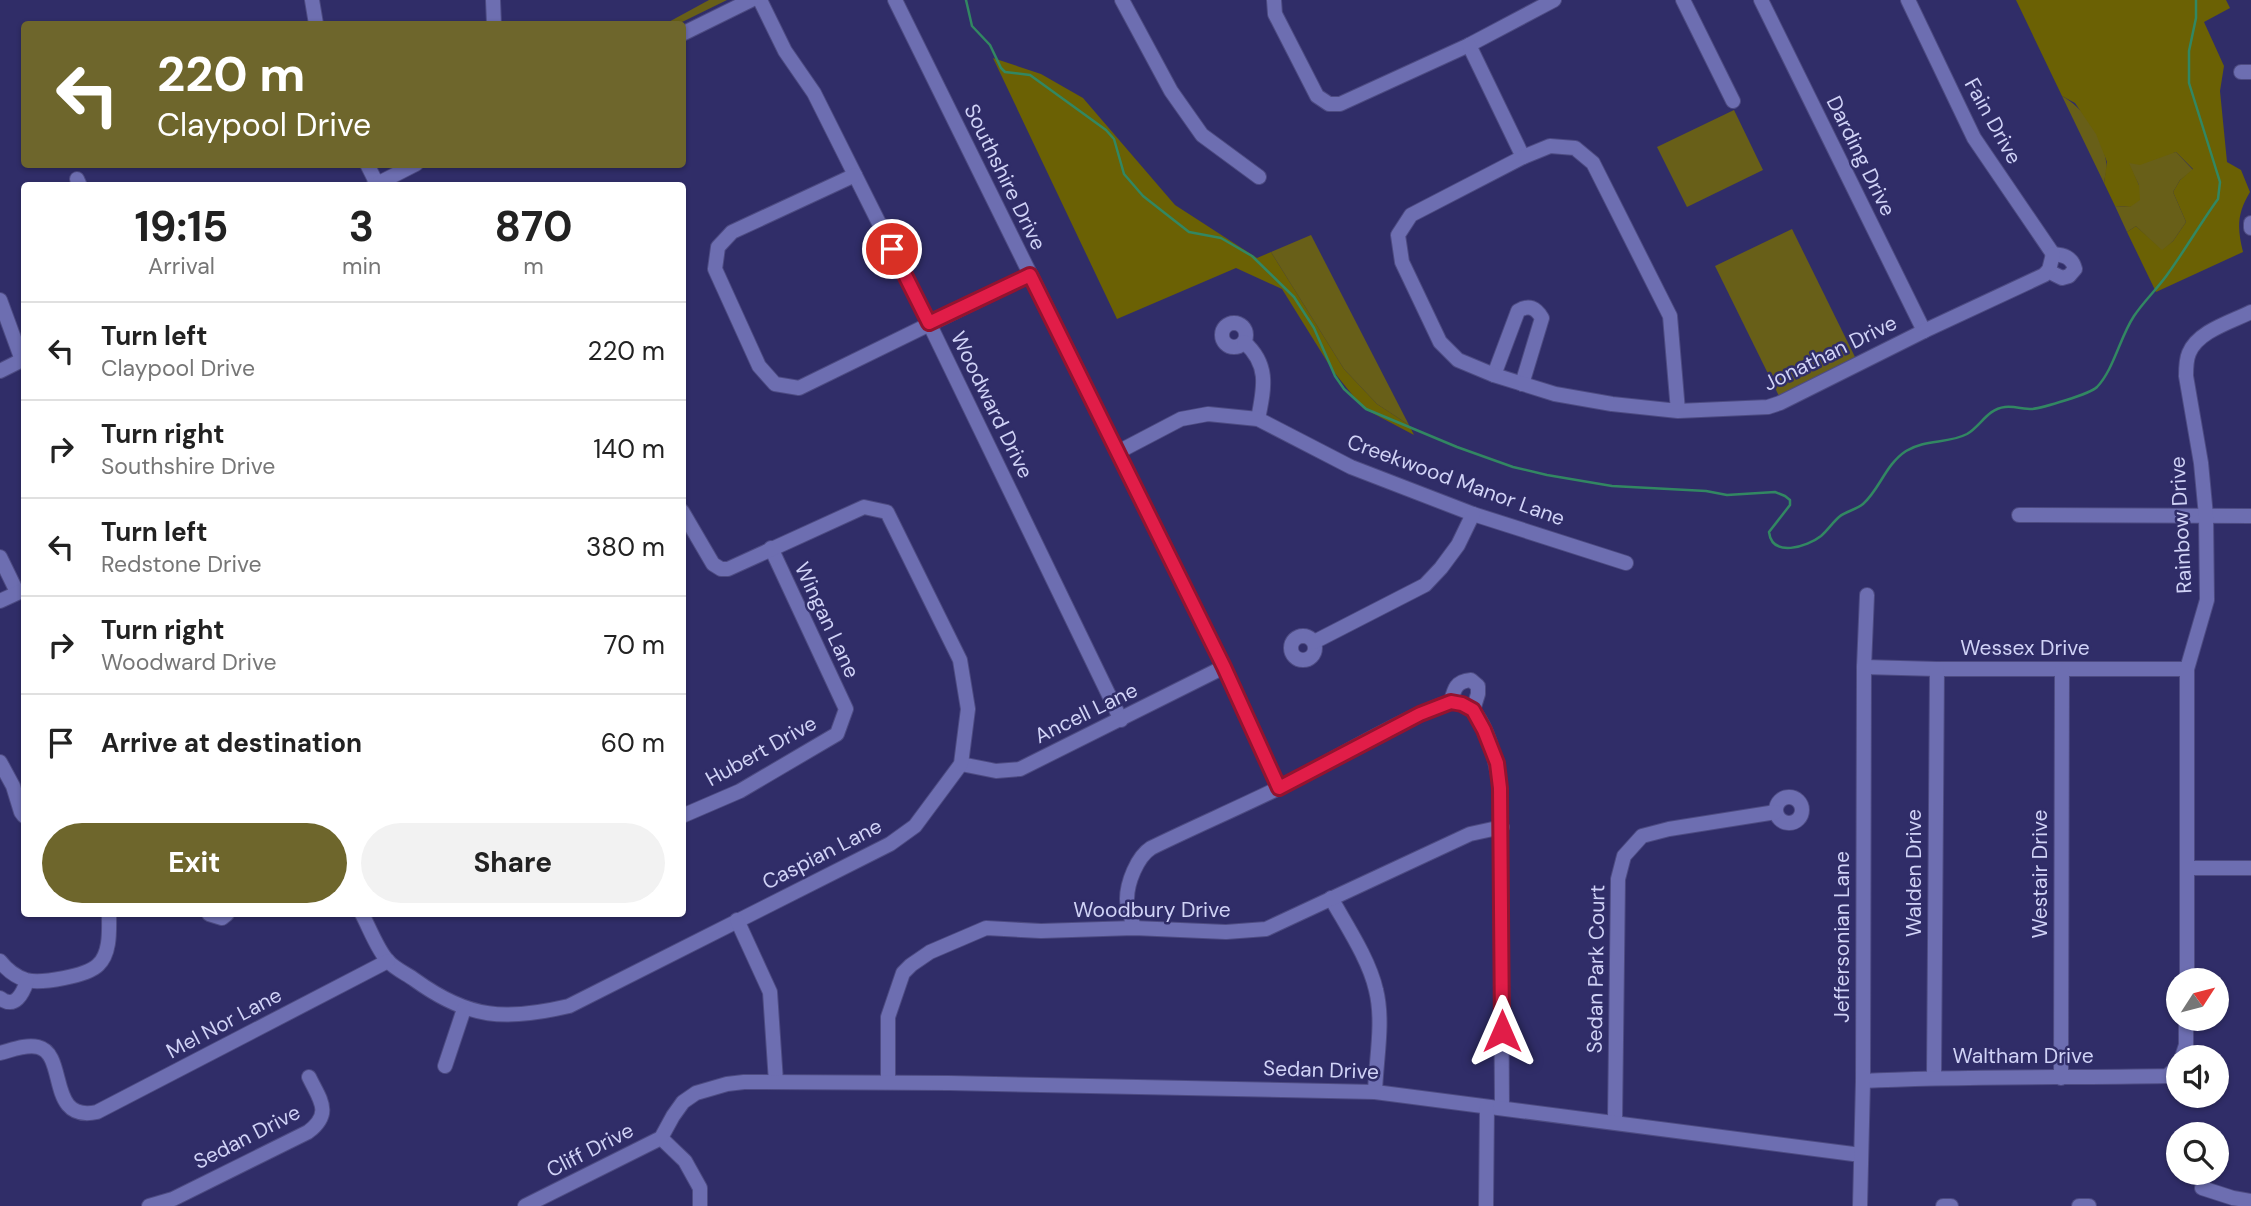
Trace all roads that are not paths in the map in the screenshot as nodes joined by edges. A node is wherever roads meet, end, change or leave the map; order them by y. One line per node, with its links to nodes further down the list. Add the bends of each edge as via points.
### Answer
1 (312, 0): 12 (street)
2 (493, 0): 13 (street)
3 (751, 0): 14 (street)
4 (760, 0): 19 (street, Woodward Drive)
5 (895, 0): 24 (street, Southshire Drive)
6 (1122, 0): 20 (street, via 1171,91 1202,135)
7 (1274, 0): 15 (street, via 1275,14 1317,96 1329,104 1340,104)
8 (1554, 0): 15 (street)
9 (1683, 0): 16 (street)
10 (1761, 0): 28 (street, Darding Drive)
11 (1908, 0): 22 (street, Fain Drive, via 1974,138)
12 (316, 21)
13 (494, 21)
14 (686, 32)
15 (1469, 45): 17 (street)
16 (1733, 101)
17 (1523, 157): 33 (street, Jonathan Drive, via 1411,215 1398,235 1402,262 1440,342 1458,360); 35 (street, Jonathan Drive, via 1550,146 1576,148 1592,163 1670,316)
18 (408, 168): 21 (street)
19 (855, 176): 27 (street, Woodward Drive); 27 (street, via 732,232 718,247 715,269 759,366 775,384 799,388)
20 (1259, 177)
21 (381, 182)
22 (2053, 254): 23 (street); 23 (street, Jonathan Drive, via 2068,257 2075,269 2062,278)
23 (2048, 271): 28 (street, Jonathan Drive)
24 (1030, 275): 27 (street); 37 (street, Southshire Drive)
25 (0, 300): 30 (street)
26 (2251, 312): 40 (street, Rainbow Drive, via 2204,335 2189,353 2186,376 2202,463)
27 (929, 323): 58 (street, Woodward Drive)
28 (1924, 331): 35 (street, Jonathan Drive, via 1768,408)
29 (1244, 342): 36 (street, via 1261,362)
30 (21, 354)
31 (21, 360): 32 (street)
32 (0, 371)
33 (1494, 375): 34 (street, Jonathan Drive); 34 (street, via 1518,311 1532,307 1542,318)
34 (1522, 384): 35 (street, Jonathan Drive, via 1600,402)
35 (1678, 411)
36 (1258, 419): 37 (street, Creekwood Manor Lane, via 1209,414 1181,419); 38 (street, Creekwood Manor Lane, via 1351,467)
37 (1118, 452): 50 (street, Southshire Drive)
38 (1473, 514): 45 (street, Creekwood Manor Lane); 49 (street, via 1458,545 1425,585)
39 (2019, 515): 40 (street)
40 (2206, 516): 41 (street); 53 (street, Rainbow Drive, via 2207,600)
41 (2251, 516)
42 (686, 518): 43 (street, via 713,564 721,569)
43 (771, 548): 56 (street, Wingan Lane); 60 (street, Caspian Lane, via 863,507 887,512 960,660 968,709)
44 (0, 557): 46 (street)
45 (1626, 563)
46 (21, 591): 48 (street)
47 (1867, 595): 51 (street, Jeffersonian Lane)
48 (0, 601)
49 (1314, 642)
50 (1224, 667): 58 (street, Ancell Lane); 62 (street, Southshire Drive)
51 (1864, 667): 52 (street, Wessex Drive); 86 (street, Jeffersonian Lane)
52 (1937, 669): 54 (street, Wessex Drive); 83 (street, Walden Drive)
53 (2187, 669): 54 (street, Wessex Drive); 67 (street, Rainbow Drive)
54 (2062, 670): 84 (street, Westair Drive)
55 (1451, 702): 57 (street); 57 (street, via 1456,686 1471,680 1478,687); 62 (street)
56 (846, 709): 65 (street, Hubert Drive, via 837,733 740,791)
57 (1473, 710): 66 (street, via 1497,763)
58 (1121, 720): 60 (street, Ancell Lane, via 1020,769 996,771)
59 (0, 762): 61 (street)
60 (961, 764): 72 (street, Caspian Lane, via 903,836)
61 (19, 783): 63 (street)
62 (1279, 788): 73 (street, via 1142,854 1127,900)
63 (21, 812)
64 (1776, 812): 91 (street, Sedan Park Court, via 1642,836 1624,856 1618,879)
65 (686, 814)
66 (1502, 827): 69 (street, Woodbury Drive, via 1470,834); 90 (street)
67 (2188, 868): 68 (street); 75 (street, Rainbow Drive)
68 (2251, 868)
69 (1331, 898): 73 (street, Woodbury Drive, via 1266,929); 89 (street, via 1376,989)
70 (109, 917): 77 (street, via 108,946 100,964 83,975)
71 (364, 917): 74 (street)
72 (737, 920): 79 (street, Caspian Lane, via 569,1006 510,1016); 87 (street, via 770,992)
73 (1134, 928): 88 (street, Woodbury Drive, via 986,928 920,958 903,973 888,1017)
74 (388, 961): 79 (street); 80 (street, Mel Nor Lane, via 89,1114 68,1105 44,1050 27,1046)
75 (2187, 968)
76 (3, 970): 77 (street)
77 (27, 981): 78 (street, via 19,998 12,1002)
78 (0, 998)
79 (464, 1009): 81 (street)
80 (0, 1053)
81 (445, 1066)
82 (309, 1077): 96 (street, Sedan Drive, via 323,1107 317,1125 173,1199)
83 (1934, 1077): 84 (street, Waltham Drive); 86 (street, Waltham Drive)
84 (2061, 1078): 85 (street, Waltham Drive)
85 (2166, 1079)
86 (1863, 1081): 93 (street, Jeffersonian Lane)
87 (776, 1082): 88 (street, Sedan Drive); 92 (street, Cliff Drive, via 727,1084 695,1093 683,1102)
88 (888, 1082): 89 (street, Sedan Drive)
89 (1375, 1092): 90 (street, Sedan Drive)
90 (1495, 1107): 91 (street, Sedan Drive); 99 (street)
91 (1615, 1121): 93 (street, Sedan Drive)
92 (661, 1138): 97 (street, Cliff Drive); 98 (street, via 685,1161 700,1188)
93 (1861, 1154): 100 (street, Jeffersonian Lane)
94 (2202, 1188): 95 (street)
95 (2251, 1201)
96 (149, 1206)
97 (525, 1206)
98 (700, 1206)
99 (1486, 1206)
100 (1860, 1206)
101 (1943, 1206): 102 (street)
102 (1951, 1206)
103 (2079, 1206): 104 (street)
104 (2089, 1206)

